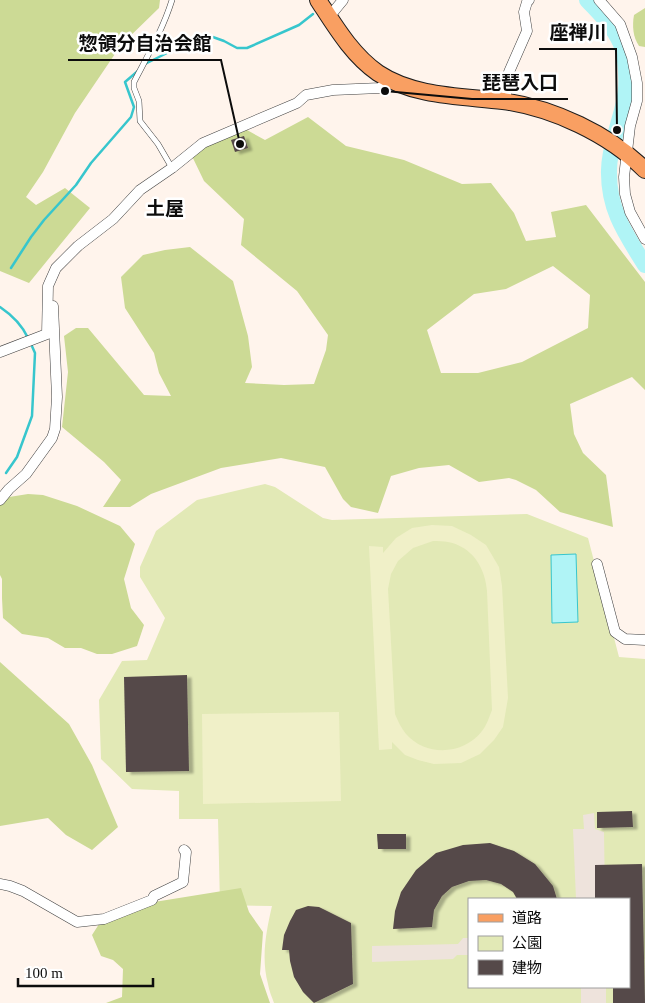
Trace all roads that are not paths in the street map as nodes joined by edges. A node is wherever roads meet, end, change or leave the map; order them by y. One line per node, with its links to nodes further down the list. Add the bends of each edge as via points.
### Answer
1 (172, 0): 10 (lane, via 134,82 140,101 140,121)
2 (318, 0): 6 (main road)
3 (343, 0): 6 (street)
4 (529, 0): 8 (street, via 524,12 526,31 509,72)
5 (599, 0): 9 (street, via 620,24 637,83 637,101)
6 (329, 16): 7 (main road, via 362,60)
7 (390, 80): 8 (main road, via 429,92); 10 (street, via 380,88 306,95 297,103 203,143)
8 (505, 101): 9 (main road, via 526,105 577,124)
9 (625, 154): 11 (main road); 12 (street, via 625,194 630,212)
10 (172, 168): 13 (street, via 140,190 113,219 78,246)
11 (645, 170)
12 (645, 239)
13 (54, 274): 14 (street, via 48,286 46,334); 15 (street, via 55,429 31,468)
14 (0, 352)
15 (0, 500)
16 (597, 564): 17 (street, via 615,632 625,639)
17 (645, 640)
18 (184, 850): 19 (street, via 183,882 152,900 104,919 78,922 10,886)
19 (0, 884)

